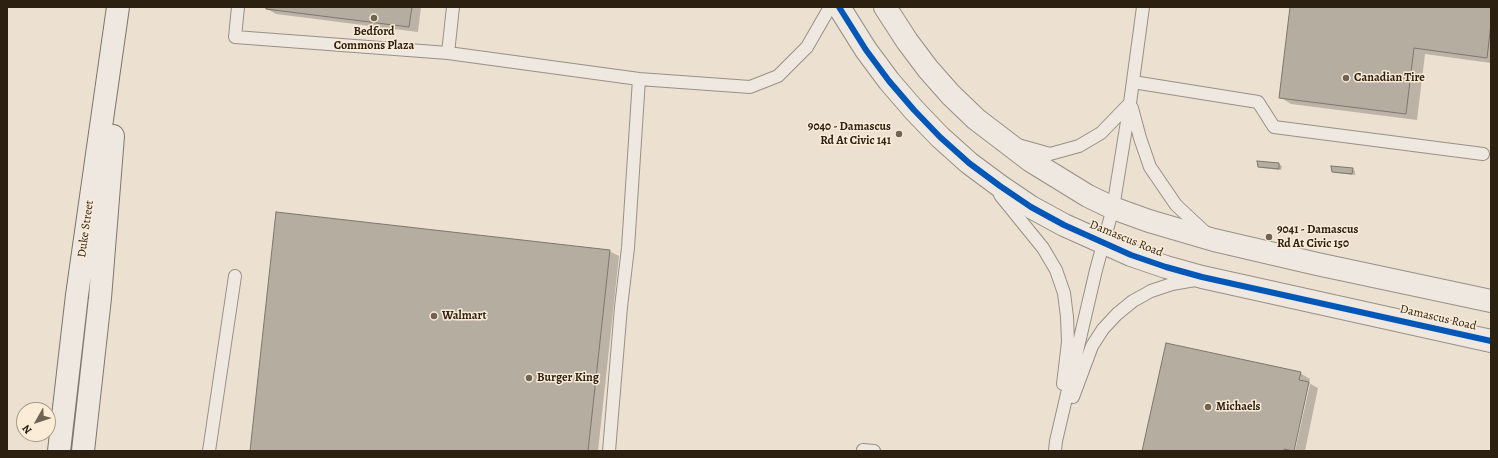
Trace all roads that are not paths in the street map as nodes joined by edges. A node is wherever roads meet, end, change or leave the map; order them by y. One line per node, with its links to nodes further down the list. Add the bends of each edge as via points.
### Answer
1 (118, 7): 24 (street, Duke Street, via 77,295)
2 (124, 7): 25 (street, Duke Street, via 100,298)
3 (238, 7): 9 (lane, via 235,37)
4 (454, 7): 9 (lane)
5 (830, 7): 10 (lane, via 807,48 778,76 750,87)
6 (839, 7): 15 (street, Damascus Road, via 866,50 894,87 940,137)
7 (885, 7): 13 (street, Damascus Road, via 907,41 951,95)
8 (1143, 7): 11 (lane)
9 (448, 54): 10 (lane)
10 (639, 79): 27 (lane, via 628,248)
11 (1133, 82): 12 (lane); 14 (lane, via 1258,102 1274,127)
12 (1130, 103): 13 (lane, via 1100,133 1079,146 1050,154); 16 (lane); 17 (lane, via 1150,167 1176,205)
13 (1003, 141): 16 (street, Damascus Road, via 1059,180)
14 (1483, 154)
15 (977, 169): 18 (street, Damascus Road, via 1031,207); 23 (lane, via 1011,206 1043,248 1056,270 1064,293 1068,342)
16 (1113, 208): 17 (street, Damascus Road); 18 (lane)
17 (1214, 240): 21 (street, Damascus Road)
18 (1104, 244): 20 (street, Damascus Road, via 1166,267); 23 (lane)
19 (234, 276): 26 (lane)
20 (1217, 281): 22 (street, Damascus Road); 23 (lane, via 1193,280 1172,284 1151,291 1117,314 1092,346)
21 (1491, 301)
22 (1491, 341)
23 (1056, 446)
24 (59, 451)
25 (83, 451)
26 (209, 451)
27 (609, 451)

